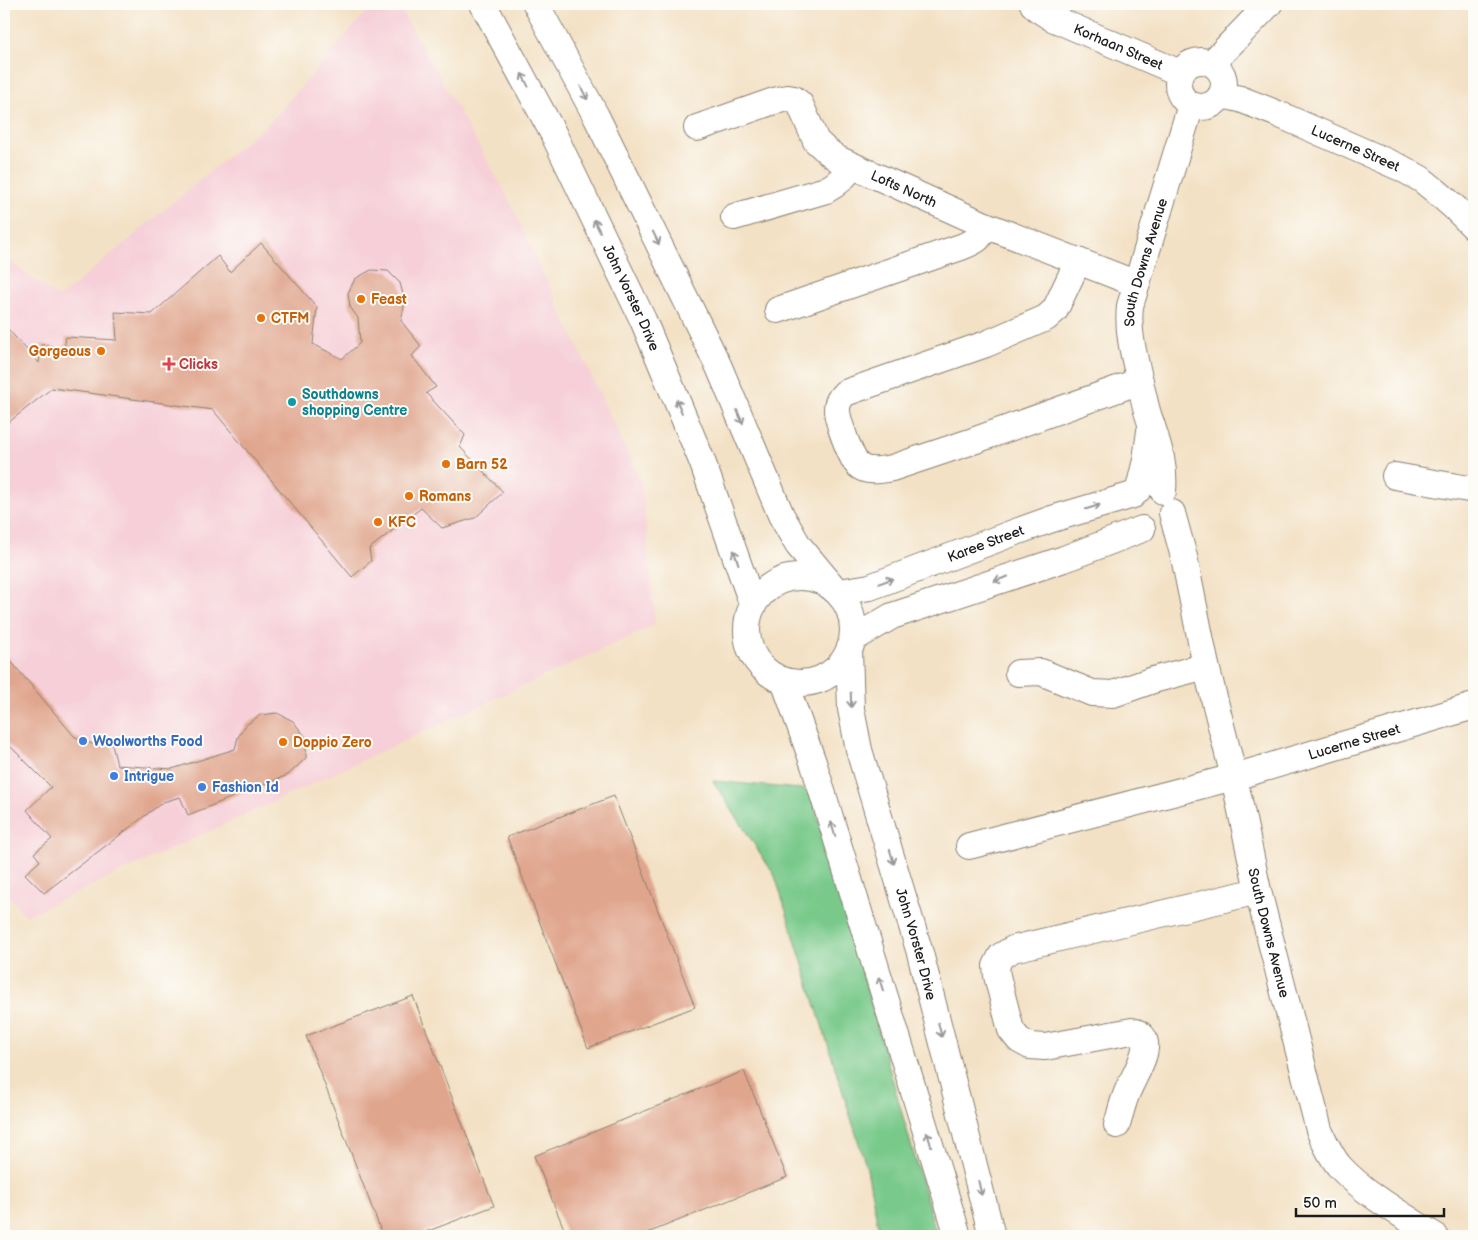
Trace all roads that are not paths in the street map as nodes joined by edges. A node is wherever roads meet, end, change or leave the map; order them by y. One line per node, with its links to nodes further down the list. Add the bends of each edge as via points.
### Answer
1 (483, 4): 24 (street, John Vorster Drive, one-way to 1, via 702,461 643,320 553,133)
2 (536, 4): 23 (street, one-way to 23, via 596,116 719,367 781,515 798,545)
3 (1033, 4): 6 (street, Korhaan Street, via 1052,18)
4 (1269, 4): 5 (street)
5 (1212, 63): 6 (street, via 1194,62); 7 (street, via 1223,77)
6 (1180, 73): 8 (street, via 1177,82 1179,92)
7 (1222, 95): 8 (street, via 1205,107); 13 (street, Lucerne Street, via 1278,114 1401,168 1421,179)
8 (1191, 105): 15 (street, South Downs Avenue)
9 (697, 128): 10 (street, Lofts North, via 774,101 794,99 800,104 816,141 826,151)
10 (852, 166): 11 (street, via 837,184 826,190); 12 (street, Lofts North)
11 (734, 217)
12 (985, 224): 14 (street, Lofts North); 16 (street, via 981,236 969,244)
13 (1474, 227)
14 (1078, 261): 15 (street, Lofts North); 17 (street, via 1055,310 1046,318 986,344 845,394 839,400 837,412 852,458 858,466 867,469 892,468)
15 (1137, 284): 17 (street, South Downs Avenue, via 1128,323)
16 (778, 310)
17 (1140, 381): 20 (street, South Downs Avenue, via 1150,423 1147,454)
18 (1395, 476): 19 (street)
19 (1474, 490)
20 (1151, 508): 21 (street, Karee Street, one-way to 20, via 1052,519); 22 (street, via 1064,558); 26 (street, South Downs Avenue, via 1188,578)
21 (1013, 533): 22 (street); 23 (street, Karee Street, one-way to 21, via 870,587)
22 (1026, 571): 25 (street, one-way to 25, via 892,616)
23 (836, 590): 24 (street, via 816,578 798,576 780,580 764,589); 25 (street, via 848,606 853,622)
24 (752, 604): 28 (street, via 746,625 748,645 756,662 772,676)
25 (851, 645): 28 (street, via 838,667 822,679 803,684); 35 (street, John Vorster Drive, one-way to 35, via 852,709 859,750 920,953)
26 (1206, 666): 27 (street, via 1113,694 1092,693 1041,672); 30 (street, South Downs Avenue)
27 (1018, 673)
28 (784, 681): 34 (street, one-way to 28, via 814,765)
29 (1474, 706): 30 (street, Lucerne Street)
30 (1234, 777): 31 (street, Lucerne Street); 32 (street, South Downs Avenue)
31 (969, 846)
32 (1258, 890): 33 (street, via 1013,949 1001,956 996,966 997,976 1011,1030 1019,1040 1030,1046 1045,1047 1132,1031 1143,1037 1143,1055 1126,1093); 36 (street, South Downs Avenue, via 1319,1130 1329,1151 1340,1167 1367,1191)
33 (1117, 1125)
34 (958, 1236)
35 (992, 1236)
36 (1435, 1236)

